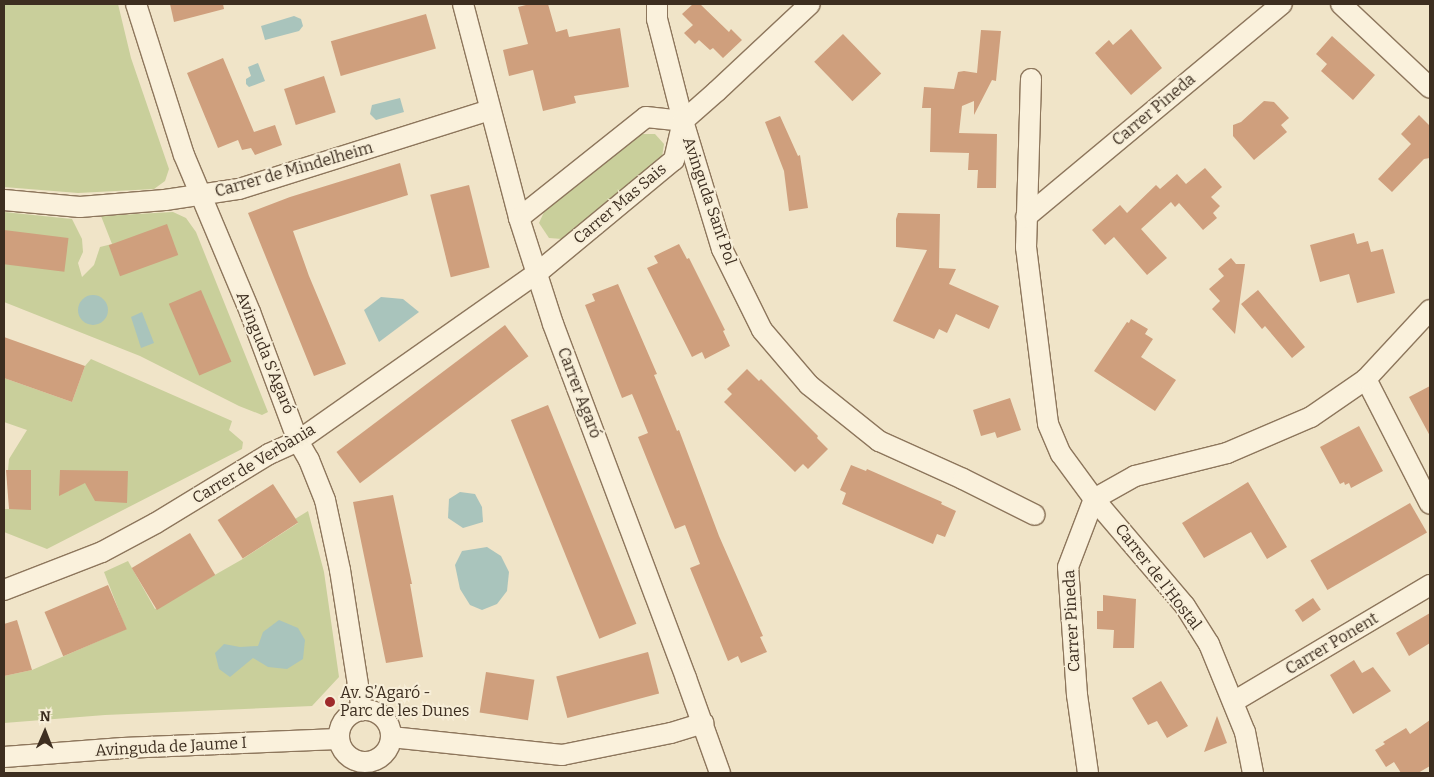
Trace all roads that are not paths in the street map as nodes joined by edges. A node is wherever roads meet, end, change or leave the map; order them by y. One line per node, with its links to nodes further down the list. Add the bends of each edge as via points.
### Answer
1 (136, 4): 11 (street, Avinguda S'Agaró)
2 (463, 4): 9 (street, Carrer Agaró)
3 (657, 4): 10 (street, Avinguda Sant Pol, via 657,19)
4 (810, 4): 10 (street)
5 (1282, 4): 13 (street, Carrer Pineda)
6 (1341, 4): 8 (street)
7 (1030, 79): 13 (street)
8 (1430, 88)
9 (490, 110): 11 (street, Carrer de Mindelheim, via 239,189); 14 (street, Carrer Agaró)
10 (683, 121): 14 (street, via 646,117); 15 (street, Carrer Mas Sais, via 674,160); 21 (street, Avinguda Sant Pol, via 722,249 762,330 809,385 879,441)
11 (200, 196): 12 (street, Carrer de Mindelheim, via 80,207); 18 (street, Avinguda S'Agaró, via 250,312)
12 (4, 200)
13 (1026, 217): 19 (street, via 1026,247 1048,424 1061,454)
14 (519, 218): 15 (street, Carrer Agaró)
15 (536, 274): 18 (street, Carrer de Verbània); 26 (street, Carrer Agaró)
16 (1430, 310): 17 (street)
17 (1366, 379): 19 (street, via 1310,417 1228,453 1135,476); 20 (street)
18 (298, 441): 23 (street, Carrer de Verbània, via 102,552); 25 (street, Avinguda S'Agaró, via 325,500 340,570)
19 (1094, 499): 24 (street, Carrer de l'Hostal, via 1185,606 1209,644); 32 (street, Carrer Pineda, via 1068,567 1076,695)
20 (1430, 504)
21 (1035, 515)
22 (1430, 585): 24 (street, Carrer Ponent)
23 (4, 590)
24 (1233, 702): 33 (street, Carrer de l'Hostal, via 1245,732)
25 (362, 710): 27 (street, via 373,711 383,717); 28 (street, via 344,720)
26 (702, 722): 27 (street, via 672,733 562,755); 31 (street, Carrer Agaró)
27 (391, 737): 30 (street, via 382,757)
28 (338, 739): 29 (street, Avinguda de Jaume I, via 123,748); 30 (street, via 348,757)
29 (4, 757)
30 (368, 768)
31 (720, 773)
32 (1088, 773)
33 (1253, 773)

